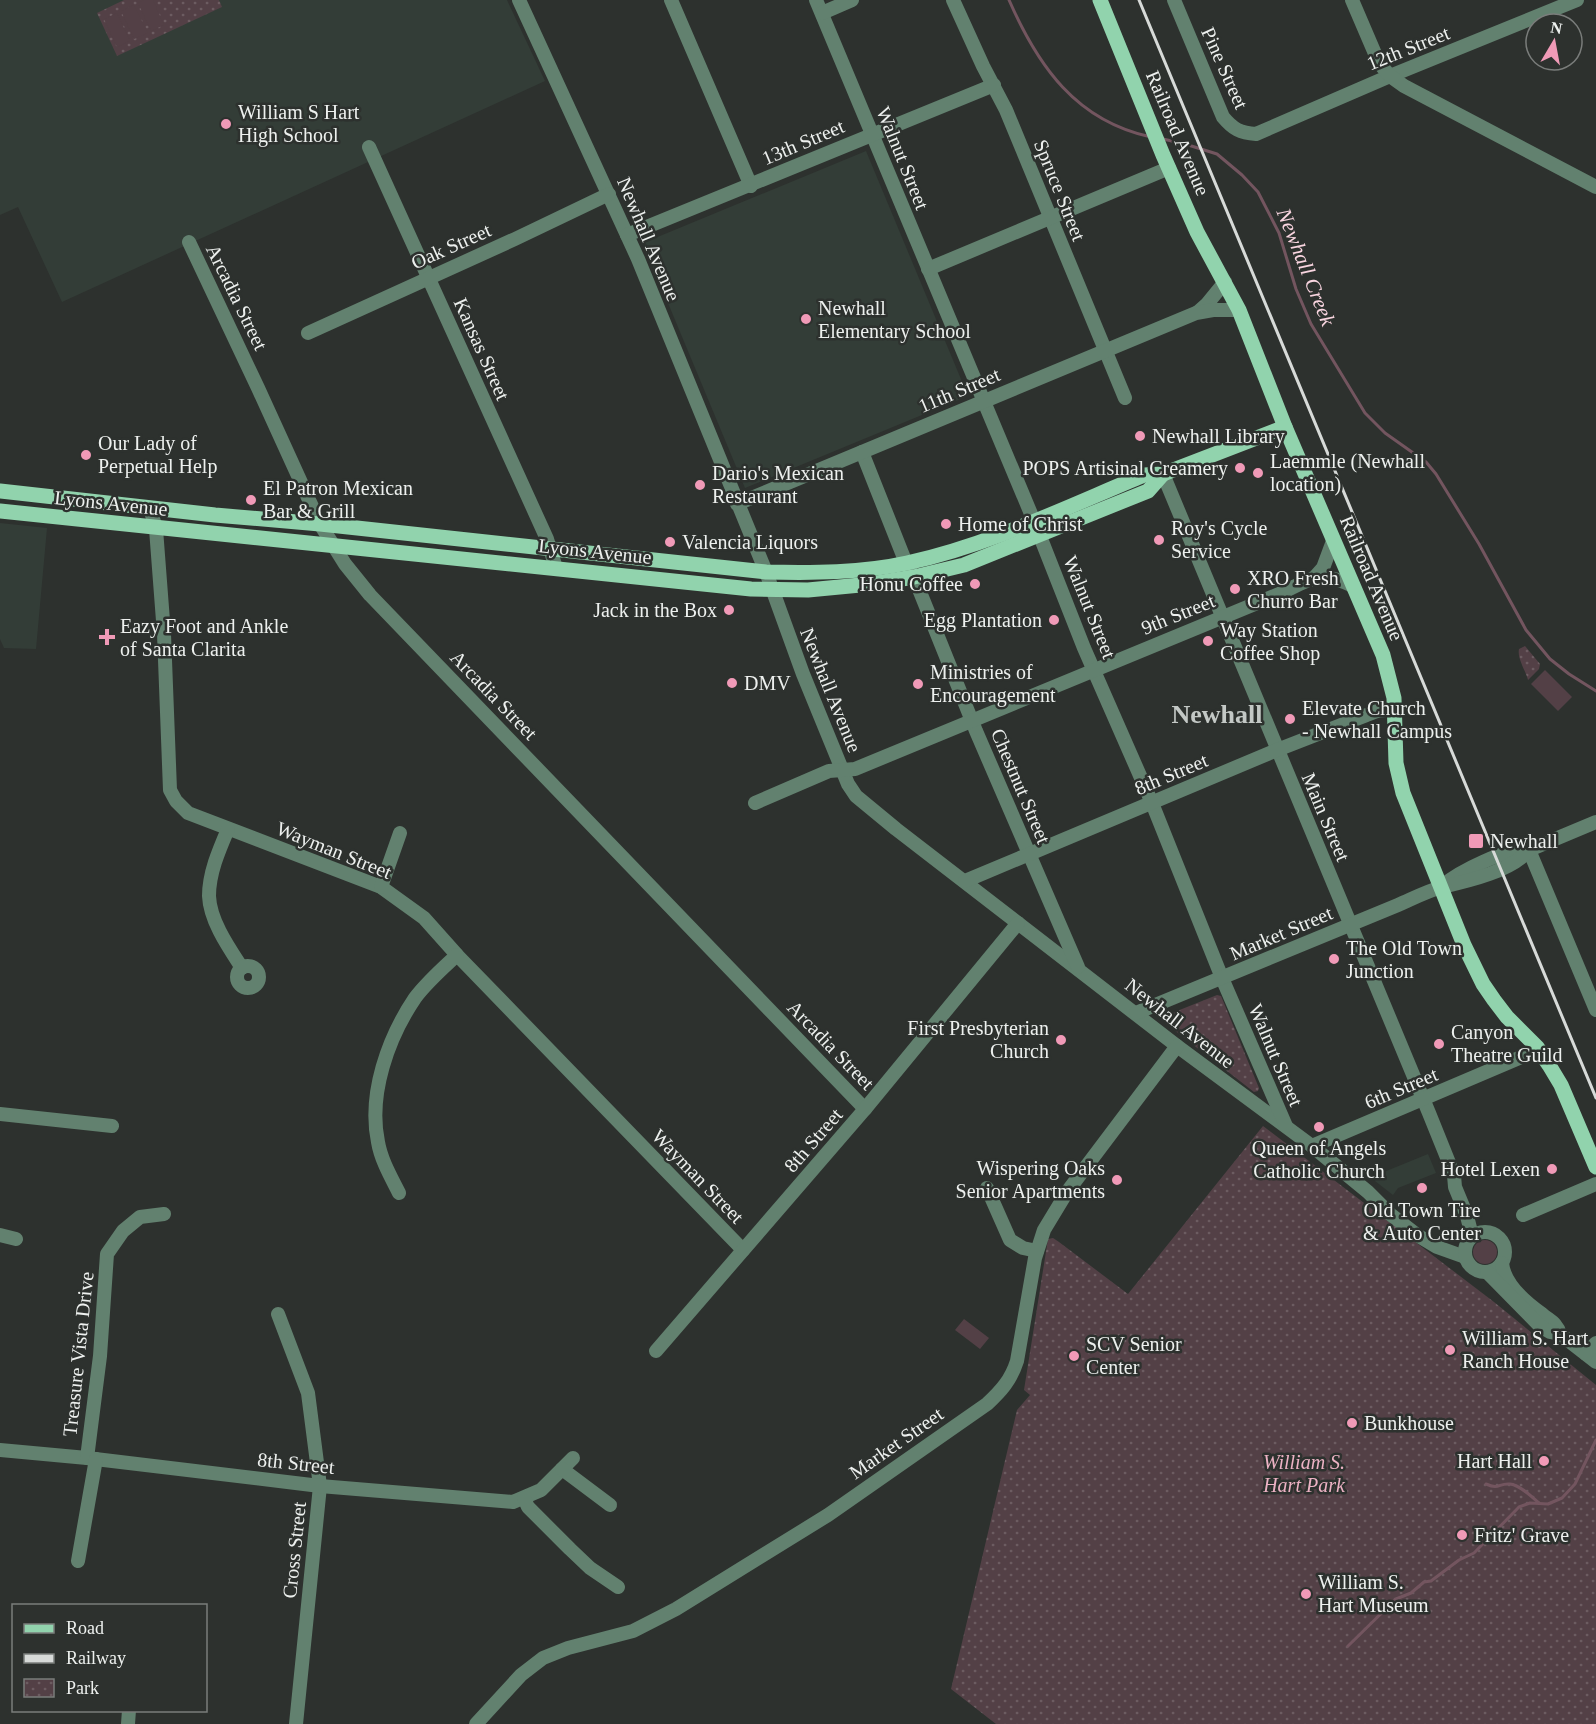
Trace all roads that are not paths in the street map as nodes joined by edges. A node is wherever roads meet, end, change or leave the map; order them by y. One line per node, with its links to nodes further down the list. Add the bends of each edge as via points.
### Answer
1 (519, 0): 18 (street, Newhall Avenue)
2 (671, 0): 16 (street)
3 (852, 0): 9 (street)
4 (953, 0): 11 (street, Spruce Street)
5 (1100, 0): 15 (main road, Railroad Avenue)
6 (1174, 0): 12 (street, Pine Street, via 1222,117 1240,133)
7 (1352, 0): 10 (street, via 1379,63)
8 (1577, 0): 10 (street, 12th Street)
9 (819, 6): 13 (street, Walnut Street)
10 (1390, 76): 12 (street, 12th Street); 17 (street)
11 (994, 85): 13 (street, 13th Street); 19 (street, Spruce Street)
12 (1256, 134)
13 (871, 135): 16 (street, 13th Street); 22 (street, Walnut Street)
14 (369, 147): 23 (street, Kansas Street)
15 (1166, 161): 19 (street); 24 (main road, Railroad Avenue, via 1197,232)
16 (751, 186): 20 (street, 13th Street)
17 (1596, 187)
18 (609, 194): 20 (street, Newhall Avenue); 23 (street, Oak Street)
19 (1050, 218): 22 (street); 28 (street, Spruce Street)
20 (627, 235): 35 (street, Newhall Avenue)
21 (189, 242): 38 (street, Arcadia Street)
22 (928, 269): 30 (street, Walnut Street)
23 (429, 277): 27 (street, Oak Street); 43 (street, Kansas Street)
24 (1225, 282): 25 (main road, Railroad Avenue); 26 (street, 11th Street)
25 (1239, 310): 26 (street, 11th Street); 31 (main road, Railroad Avenue)
26 (1196, 313): 28 (street, 11th Street)
27 (308, 333)
28 (1106, 352): 29 (street, Spruce Street); 30 (street, 11th Street)
29 (1125, 398)
30 (983, 401): 32 (street, 11th Street); 39 (street, Walnut Street)
31 (1285, 427): 33 (main road, Lyons Avenue); 41 (main road, Railroad Avenue)
32 (862, 452): 35 (street, 11th Street); 44 (street, Chestnut Street)
33 (1163, 474): 39 (main road, Lyons Avenue, via 1144,476); 51 (street, Main Street)
34 (0, 490): 36 (main road, Lyons Avenue)
35 (737, 504): 46 (street, Newhall Avenue)
36 (150, 508): 38 (main road, Lyons Avenue); 40 (street, Wayman Street)
37 (0, 511): 40 (main road, Lyons Avenue)
38 (320, 524): 42 (street, Arcadia Street); 43 (main road, Lyons Avenue)
39 (1037, 528): 44 (main road, Lyons Avenue); 47 (main road, Lyons Avenue, via 964,565); 52 (street, Walnut Street)
40 (156, 529): 42 (main road, Lyons Avenue); 60 (street, Wayman Street, via 170,790 188,813)
41 (1333, 541): 48 (street, via 1323,568); 49 (main road, Railroad Avenue)
42 (334, 546): 45 (main road, Lyons Avenue); 78 (street, Arcadia Street, via 370,595)
43 (550, 549): 45 (street, Kansas Street); 46 (main road, Lyons Avenue)
44 (906, 563): 46 (main road, Lyons Avenue, via 839,571); 47 (street, Chestnut Street)
45 (556, 568): 50 (main road, Lyons Avenue)
46 (766, 572): 50 (street, Newhall Avenue)
47 (914, 577): 50 (main road, Lyons Avenue, via 841,588); 54 (street, Chestnut Street)
48 (1315, 577): 49 (street, via 1325,575); 51 (street, 9th Street)
49 (1353, 586): 53 (main road, Railroad Avenue, via 1388,670)
50 (771, 590): 56 (street, Newhall Avenue)
51 (1221, 616): 52 (street, 9th Street); 55 (street, Main Street)
52 (1094, 669): 54 (street, 9th Street); 57 (street, Walnut Street)
53 (1395, 709): 55 (street, 8th Street, via 1377,711); 66 (main road, Railroad Avenue, via 1398,776)
54 (973, 720): 56 (street, 9th Street, via 855,769); 63 (street, Chestnut Street)
55 (1277, 750): 57 (street, 8th Street); 68 (street, Main Street)
56 (842, 770): 58 (street, 9th Street, via 829,771); 64 (street, Newhall Avenue, via 856,796)
57 (1152, 803): 63 (street, 8th Street); 72 (street, Walnut Street)
58 (755, 804)
59 (1596, 822): 62 (street, Market Street)
60 (228, 829): 65 (street, Wayman Street); 70 (street, via 214,862 209,897 214,918)
61 (400, 833): 65 (street)
62 (1529, 850): 66 (street, Market Street, via 1517,849 1454,876); 73 (street)
63 (1028, 854): 64 (street, 8th Street); 71 (street, Chestnut Street)
64 (965, 881): 67 (street, Newhall Avenue)
65 (381, 887): 69 (street, Wayman Street, via 424,918)
66 (1441, 888): 68 (street, Market Street); 76 (main road, Railroad Avenue, via 1483,984 1507,1017)
67 (1018, 923): 71 (street, Newhall Avenue); 78 (street, 8th Street)
68 (1350, 925): 72 (street, Market Street); 77 (street, Main Street)
69 (456, 955): 88 (street, via 415,999 397,1032 379,1083 375,1125 378,1143); 95 (street, Wayman Street)
70 (242, 968)
71 (1078, 968): 74 (street, Newhall Avenue)
72 (1222, 978): 74 (street, Market Street); 81 (street, Walnut Street)
73 (1596, 1010)
74 (1136, 1013): 75 (street, Newhall Avenue)
75 (1178, 1046): 81 (street, Newhall Avenue); 96 (street, Market Street, via 1067,1192 1044,1230)
76 (1537, 1047): 77 (street, 6th Street); 83 (main road, Railroad Avenue, via 1561,1085)
77 (1423, 1100): 82 (street, 6th Street); 84 (street, Main Street)
78 (865, 1108): 95 (street, 8th Street)
79 (0, 1114): 80 (street)
80 (112, 1126)
81 (1286, 1128): 82 (street, Newhall Avenue)
82 (1312, 1146): 87 (street, Newhall Avenue)
83 (1596, 1167)
84 (1454, 1175): 91 (street, Main Street); 94 (street, Main Street, via 1467,1216)
85 (1596, 1184): 90 (street)
86 (987, 1188): 96 (street, via 1010,1240)
87 (1368, 1192): 94 (street, Newhall Avenue, via 1439,1238 1455,1242); 97 (street, Newhall Avenue, via 1417,1235)
88 (399, 1193)
89 (164, 1214): 106 (street, Treasure Vista Drive, via 140,1217 123,1231 107,1254)
90 (1523, 1215)
91 (1489, 1232): 94 (street, via 1478,1232); 98 (street, via 1504,1246)
92 (0, 1235): 93 (street)
93 (16, 1239)
94 (1469, 1239): 97 (street)
95 (743, 1250): 103 (street, 8th Street)
96 (1037, 1251): 115 (street, Market Street, via 1017,1361 1008,1381 987,1404 828,1515 669,1613 633,1631 543,1658 521,1675)
97 (1465, 1257): 99 (street, via 1473,1269)
98 (1502, 1263): 99 (street); 101 (street, via 1508,1281 1529,1304 1558,1326)
99 (1487, 1272): 101 (street, via 1540,1326)
100 (278, 1314): 109 (street, Cross Street, via 308,1393)
101 (1560, 1334): 104 (street)
102 (1596, 1343): 104 (street)
103 (656, 1351)
104 (1591, 1358)
105 (0, 1450): 106 (street, 8th Street)
106 (92, 1458): 109 (street, 8th Street); 112 (street, Treasure Vista Drive)
107 (573, 1458): 108 (street, 8th Street)
108 (562, 1469): 110 (street, 8th Street, via 541,1490); 111 (street)
109 (320, 1486): 110 (street, 8th Street, via 513,1502); 114 (street, Cross Street)
110 (524, 1497): 113 (street, via 528,1507 570,1550)
111 (610, 1505)
112 (78, 1561)
113 (618, 1587)
114 (296, 1724)
115 (476, 1724)

